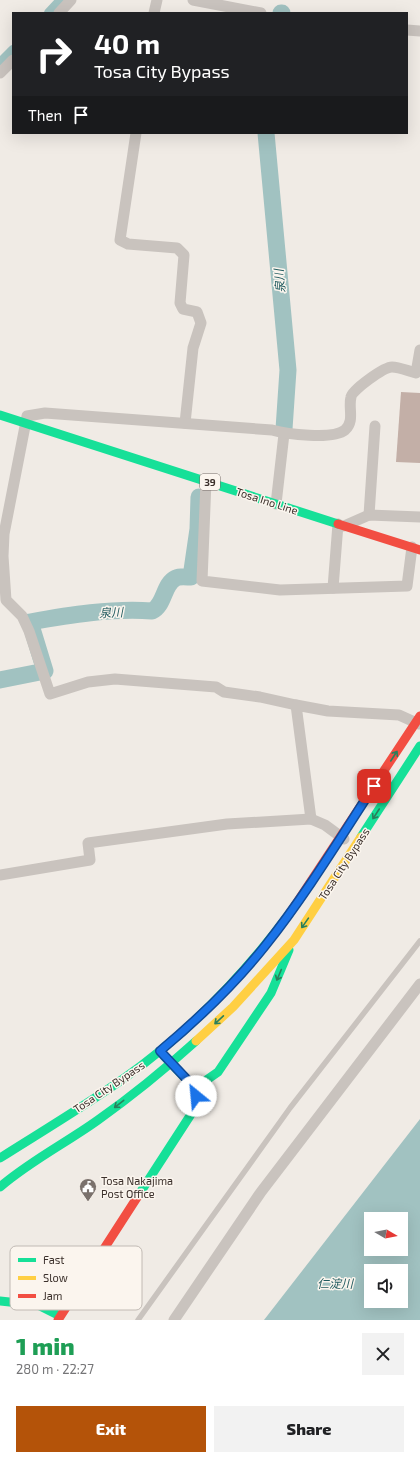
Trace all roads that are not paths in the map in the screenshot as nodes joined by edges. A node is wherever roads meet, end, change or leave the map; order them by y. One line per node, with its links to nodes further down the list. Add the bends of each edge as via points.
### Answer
1 (71, 0): 4 (street)
2 (157, 0): 5 (street)
3 (193, 0): 6 (street)
4 (60, 12)
5 (154, 12)
6 (256, 12)
7 (408, 30): 8 (street)
8 (420, 31)
9 (12, 61): 10 (street)
10 (0, 73)
11 (136, 134): 14 (street, via 120,240 128,244 177,248 184,255 180,303 183,309 197,312 201,323 193,348)
12 (420, 350): 17 (street, via 416,373 390,367 354,391 350,397 350,421 345,430 333,434)
13 (0, 415): 15 (main road, Tosa Ino Line / 39)
14 (185, 423): 15 (street, via 45,413 27,416); 17 (street, via 272,430)
15 (25, 424): 18 (main road, Tosa Ino Line / 39); 25 (street, via 4,534 6,600 22,616 50,694 88,682 115,679 216,687 224,692)
16 (375, 426): 20 (street)
17 (284, 434): 19 (street)
18 (206, 481): 19 (main road, Tosa Ino Line / 39); 24 (street, via 202,581 280,590)
19 (276, 504): 22 (main road, Tosa Ino Line / 39)
20 (369, 515): 21 (street); 22 (street)
21 (420, 517)
22 (341, 525): 23 (main road, Tosa Ino Line / 39); 24 (street)
23 (416, 548): 24 (street, via 407,586)
24 (333, 588)
25 (296, 705): 26 (street, via 328,711 399,715); 28 (street)
26 (419, 720): 29 (main road, Tosa City Bypass, one-way to 26)
27 (420, 746): 30 (main road, Tosa City Bypass, one-way to 30)
28 (311, 819): 29 (street, via 325,825); 31 (street, via 227,824 88,843 90,860)
29 (341, 837): 30 (street); 37 (main road, Tosa City Bypass, via 293,910 264,948 220,996)
30 (355, 847): 32 (main road, Tosa City Bypass, one-way to 32)
31 (0, 875)
32 (294, 940): 35 (main road, Tosa City Bypass); 36 (main road, one-way to 36, via 271,993)
33 (420, 941): 49 (lane, via 290,1108)
34 (420, 984): 50 (street, via 261,1192)
35 (245, 994): 36 (main road, via 255,995 260,1000); 38 (main road, Tosa City Bypass, one-way to 38)
36 (260, 1009): 39 (main road, via 218,1072)
37 (160, 1051): 38 (main road); 40 (main road, Tosa City Bypass)
38 (171, 1064): 39 (main road); 43 (main road, Tosa City Bypass, one-way to 43, via 98,1120 22,1168)
39 (195, 1088): 44 (main road, via 197,1105)
40 (59, 1121): 41 (main road); 42 (main road, Tosa City Bypass)
41 (11, 1139)
42 (0, 1158)
43 (0, 1186)
44 (106, 1246)
45 (0, 1301): 46 (main road)
46 (10, 1302)
47 (46, 1310): 48 (main road)
48 (59, 1318)
49 (138, 1320)
50 (174, 1320)

